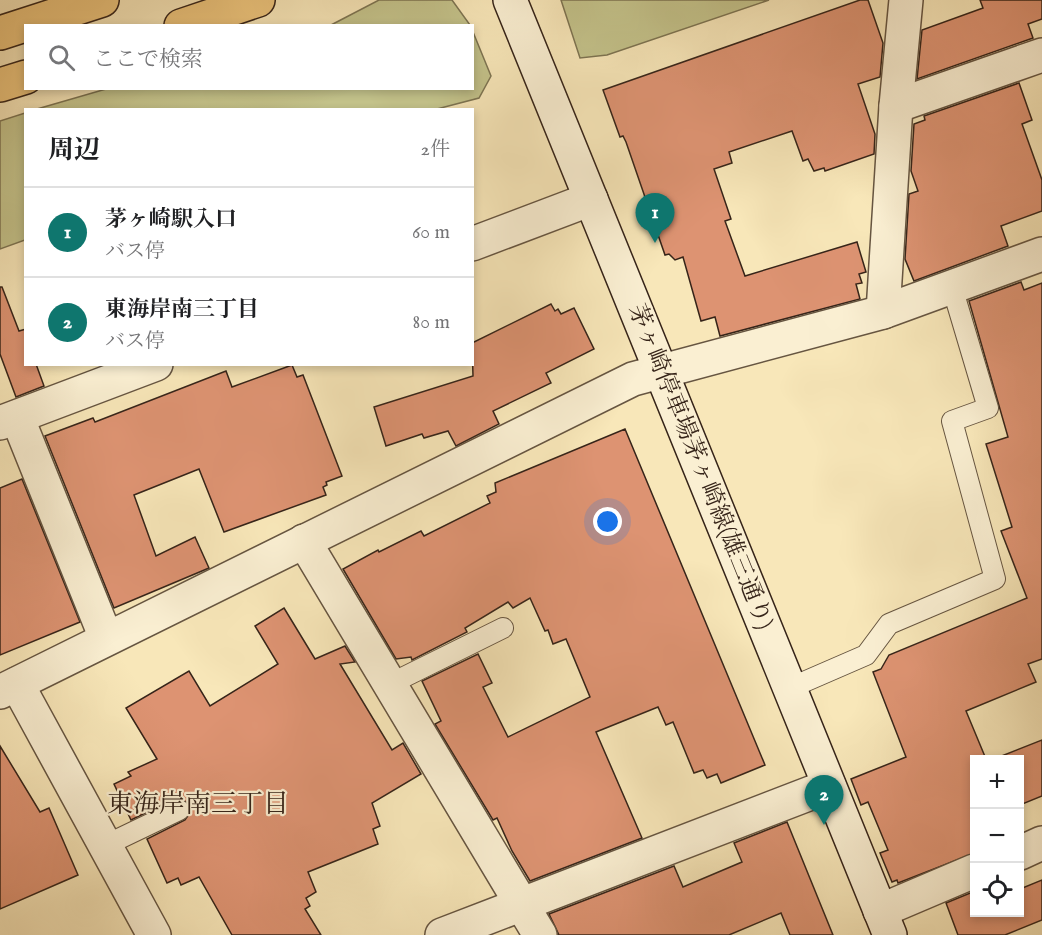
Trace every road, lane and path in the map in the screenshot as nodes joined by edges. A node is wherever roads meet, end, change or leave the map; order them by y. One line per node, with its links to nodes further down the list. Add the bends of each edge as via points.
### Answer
1 (102, 0): 5 (highway)
2 (258, 0): 6 (highway)
3 (510, 0): 13 (street, 茅ヶ崎停車場茅ヶ崎線(雄三通り))
4 (906, 0): 12 (street)
5 (28, 24)
6 (187, 24)
7 (24, 25): 8 (highway)
8 (0, 33)
9 (1042, 55): 12 (street)
10 (24, 78): 11 (highway)
11 (0, 85)
12 (896, 106): 17 (street)
13 (591, 199): 14 (street); 19 (street, 茅ヶ崎停車場茅ヶ崎線(雄三通り))
14 (474, 243)
15 (1042, 254): 16 (street)
16 (952, 287): 17 (street); 26 (lane, via 988,408 952,421 995,579 889,624 866,655)
17 (883, 312): 19 (street)
18 (151, 366): 20 (street)
19 (661, 373): 21 (street, via 633,379); 26 (street, 茅ヶ崎停車場茅ヶ崎線(雄三通り))
20 (9, 420): 23 (street)
21 (304, 541): 23 (street); 24 (street)
22 (503, 628): 24 (lane)
23 (106, 638): 25 (street)
24 (390, 684): 33 (street)
25 (9, 688): 30 (street)
26 (789, 688): 27 (street, 茅ヶ崎停車場茅ヶ崎線(雄三通り))
27 (829, 786): 33 (street); 34 (street, 茅ヶ崎停車場茅ヶ崎線(雄三通り))
28 (179, 810): 30 (lane)
29 (1042, 843): 31 (street)
30 (104, 846): 35 (street)
31 (1024, 851)
32 (970, 874): 34 (street)
33 (521, 903): 36 (street); 37 (street)
34 (885, 923)
35 (154, 935)
36 (441, 935)
37 (540, 935)

